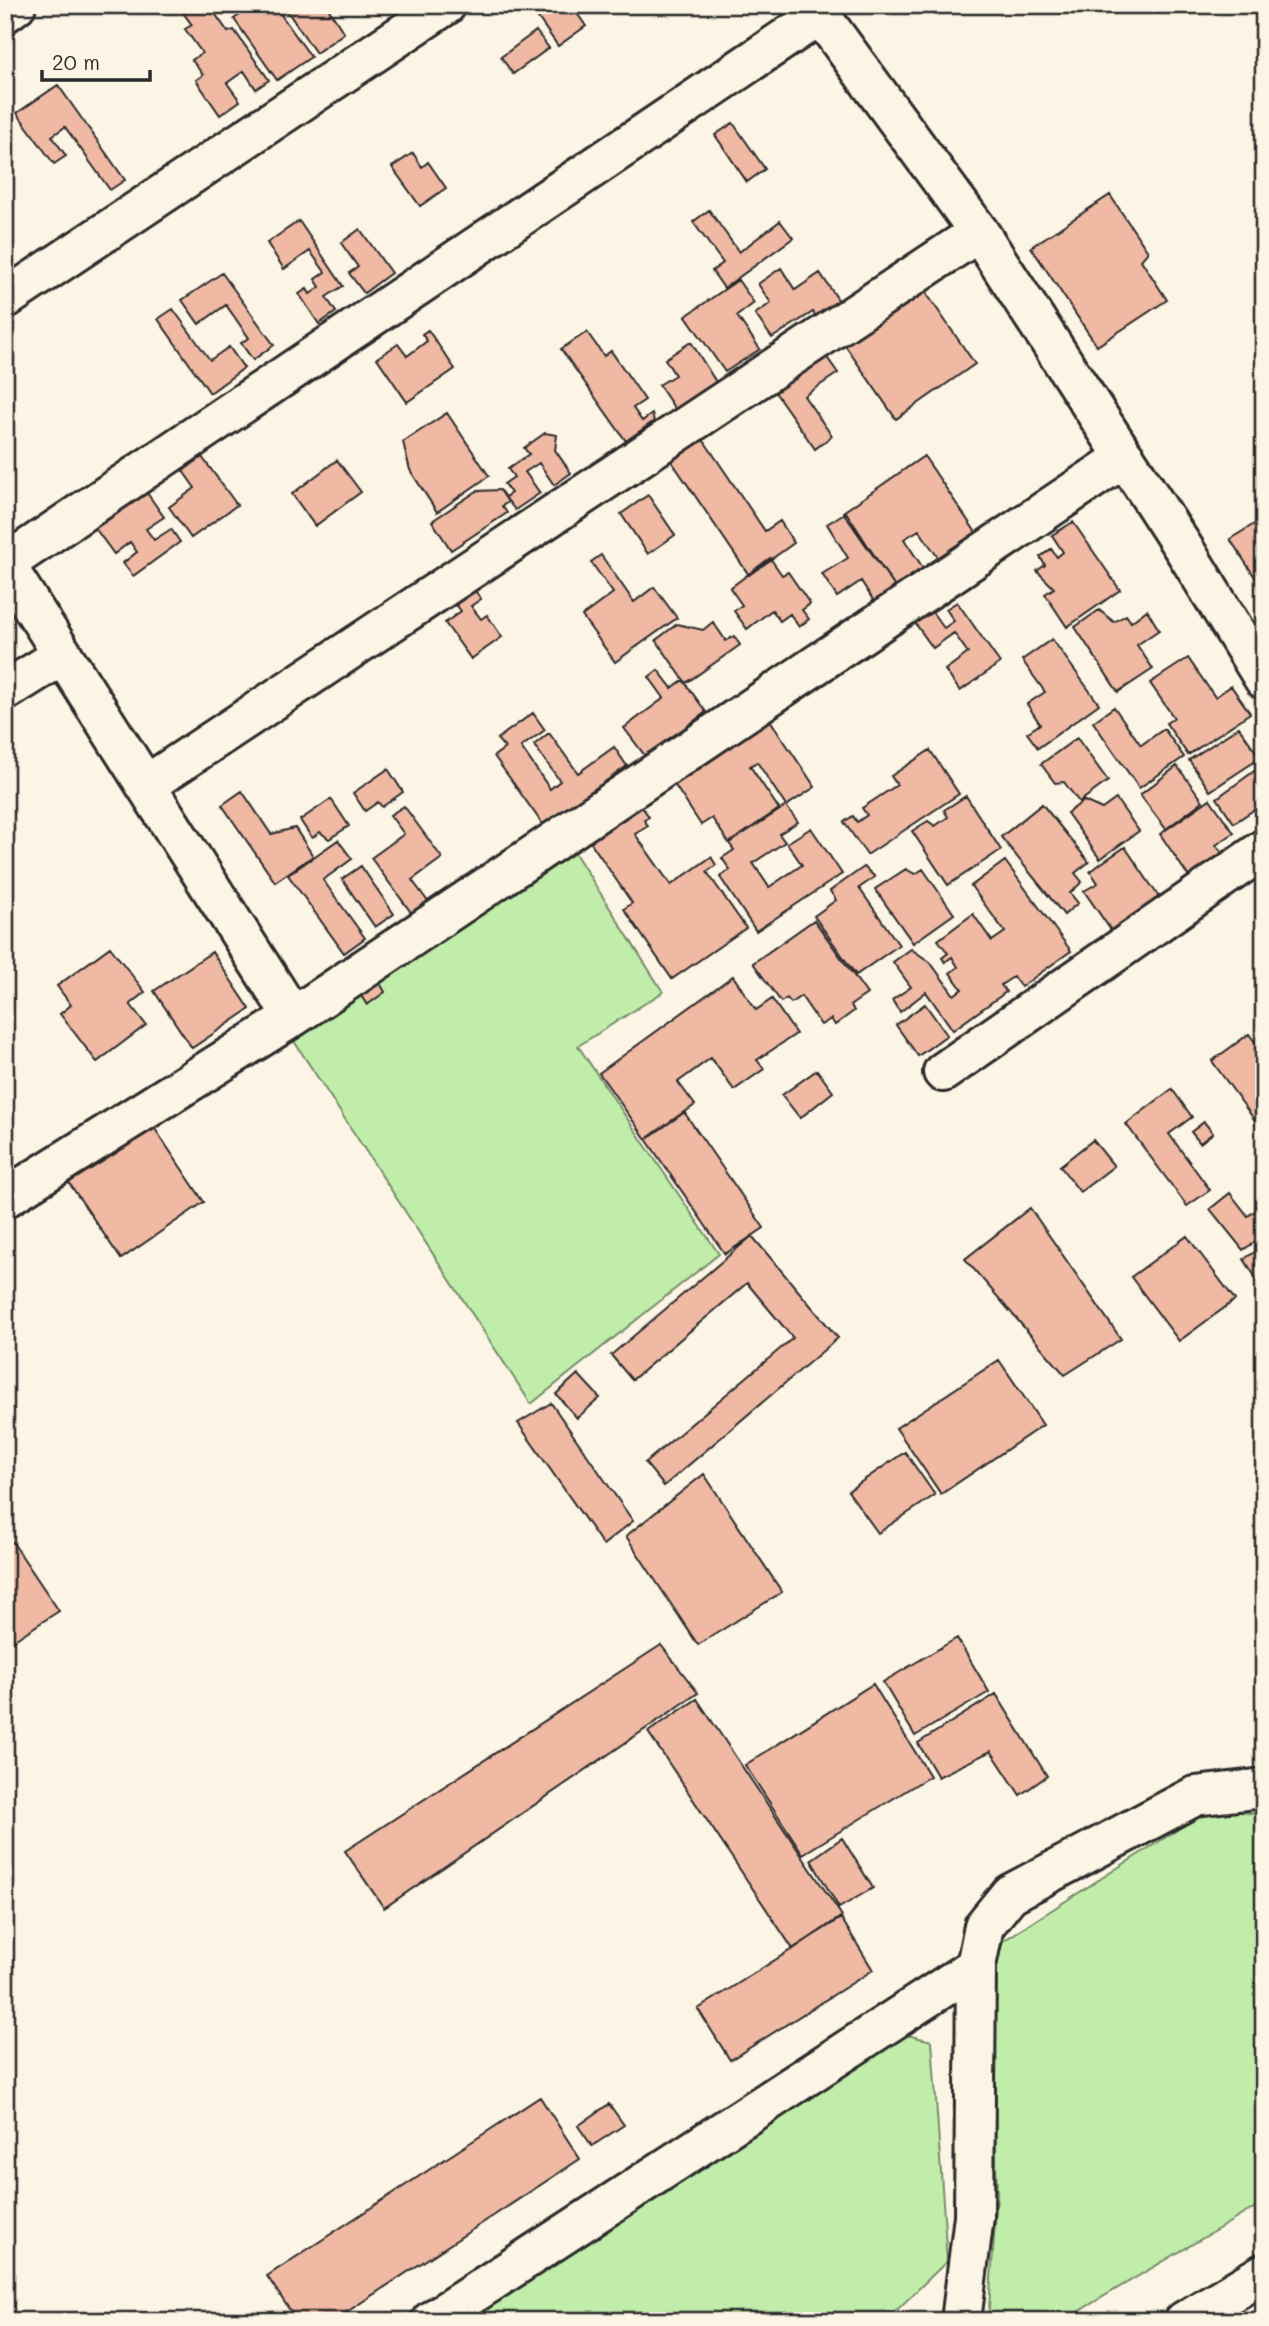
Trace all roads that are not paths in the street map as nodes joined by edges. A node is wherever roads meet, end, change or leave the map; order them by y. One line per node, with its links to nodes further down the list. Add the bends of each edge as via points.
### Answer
1 (16, 5): 4 (main road)
2 (446, 5): 6 (main road)
3 (817, 10): 5 (main road); 8 (main road)
4 (5, 12)
5 (979, 232): 7 (main road); 12 (main road)
6 (5, 299)
7 (1125, 457): 10 (main road); 14 (main road)
8 (5, 564): 9 (main road)
9 (62, 654): 11 (main road); 12 (main road)
10 (1264, 679)
11 (5, 691)
12 (146, 785): 14 (main road)
13 (1264, 849): 15 (main road)
14 (293, 1017): 16 (main road)
15 (943, 1072)
16 (5, 1198)
17 (1264, 1788): 18 (main road, via 1195,1796 1010,1894 984,1926)
18 (976, 1966): 20 (main road); 21 (main road, via 974,2216)
19 (1264, 2273): 22 (main road)
20 (431, 2321)
21 (961, 2321)
22 (1184, 2321)

